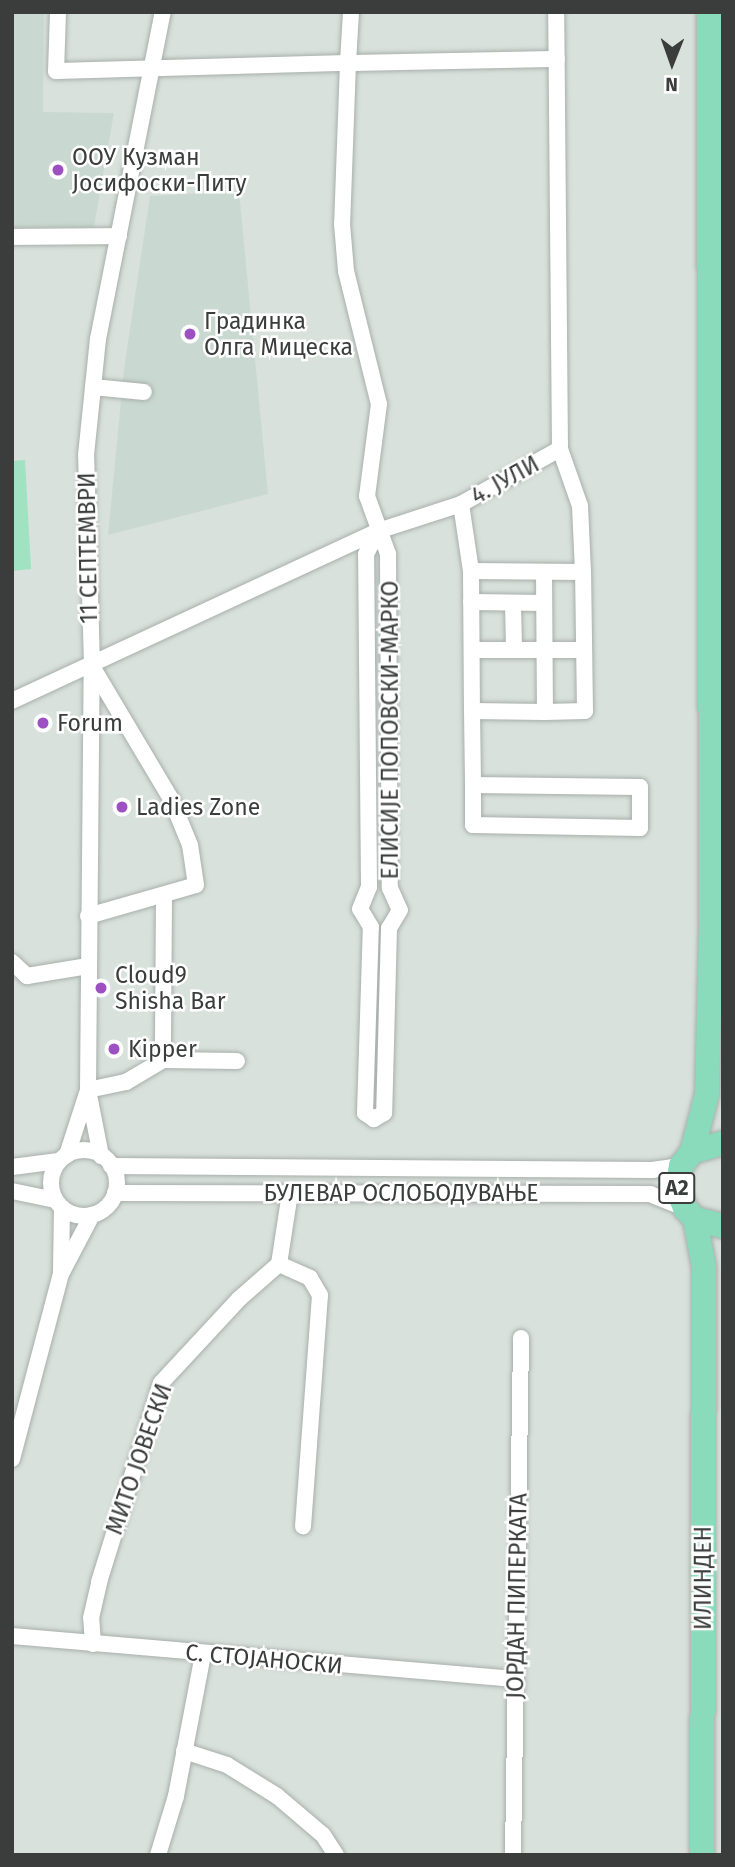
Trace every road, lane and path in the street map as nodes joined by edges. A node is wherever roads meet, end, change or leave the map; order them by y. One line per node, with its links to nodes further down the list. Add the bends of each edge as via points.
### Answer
1 (58, 12): 8 (street, via 56,71)
2 (163, 12): 8 (street, 11 СЕПТЕМВРИ)
3 (351, 12): 7 (street, ЕЛИСИЈЕ ПОПОВСКИ-МАРКО)
4 (556, 12): 6 (street, 4. ЈУЛИ)
5 (709, 12): 40 (main road, ИЛИНДЕН / A2, via 711,926 707,1094)
6 (557, 59): 7 (street); 13 (street, 4. ЈУЛИ)
7 (348, 63): 8 (street); 15 (street, ЕЛИСИЈЕ ПОПОВСКИ-МАРКО, via 342,224 346,271 379,404 367,496)
8 (153, 68): 9 (street, 11 СЕПТЕМВРИ)
9 (119, 236): 10 (street); 11 (street, 11 СЕПТЕМВРИ)
10 (12, 237)
11 (93, 387): 12 (street); 26 (street, 11 СЕПТЕМВРИ, via 86,531)
12 (144, 392)
13 (560, 449): 14 (street, 4. ЈУЛИ); 17 (street, via 580,506)
14 (461, 505): 15 (street, 4. ЈУЛИ); 16 (street)
15 (378, 531): 15 (street, ЕЛИСИЈЕ ПОПОВСКИ-МАРКО, via 366,554 369,887 360,909 371,927 365,1113 374,1119 384,1112 389,928 400,910 390,888 388,554); 26 (street, 4. ЈУЛИ)
16 (471, 571): 18 (street); 19 (street)
17 (583, 572): 18 (street); 25 (street)
18 (544, 573): 20 (street)
19 (471, 602): 21 (street); 24 (street)
20 (544, 603): 21 (street); 23 (street)
21 (513, 604): 22 (street)
22 (514, 649): 23 (street); 24 (street)
23 (545, 649): 25 (street); 29 (street)
24 (472, 650): 28 (street)
25 (583, 650): 29 (street, via 585,711)
26 (92, 666): 27 (street, 4. ЈУЛИ); 31 (street, via 171,799 190,845 196,885); 32 (street, 11 СЕПТЕМВРИ)
27 (12, 701)
28 (472, 711): 29 (street); 30 (street)
29 (545, 712)
30 (473, 785): 30 (street, via 640,787 640,828 473,825)
31 (164, 897): 32 (street); 35 (street)
32 (88, 916): 34 (street, 11 СЕПТЕМВРИ)
33 (12, 962): 34 (street, via 27,976)
34 (88, 966): 37 (street, 11 СЕПТЕМВРИ)
35 (163, 1060): 36 (street); 37 (street, via 126,1082)
36 (237, 1061)
37 (88, 1090): 39 (street, 11 СЕПТЕМВРИ); 41 (street, 11 СЕПТЕМВРИ)
38 (723, 1143): 40 (main road, A2)
39 (63, 1158): 41 (street, via 84,1150); 42 (street); 46 (street, via 51,1180)
40 (687, 1159): 41 (street, БУЛЕВАР ОСЛОБОДУВАЊЕ, via 652,1170); 47 (main road, ИЛИНДЕН / A2, via 677,1188)
41 (106, 1161): 44 (street)
42 (12, 1167)
43 (12, 1191): 46 (street)
44 (115, 1193): 45 (street, БУЛЕВАР ОСЛОБОДУВАЊЕ); 48 (street, via 109,1204)
45 (290, 1193): 47 (street, БУЛЕВАР ОСЛОБОДУВАЊЕ, via 650,1194); 50 (street)
46 (59, 1204): 48 (street, via 71,1213); 51 (street)
47 (690, 1213): 49 (main road, A2); 63 (main road, ИЛИНДЕН / A2, via 704,1267)
48 (93, 1215): 51 (street)
49 (723, 1226)
50 (279, 1264): 54 (street, via 310,1278 320,1295); 56 (street, МИТО ЈОВЕСКИ, via 160,1383 99,1582 91,1618)
51 (61, 1274): 53 (street)
52 (521, 1338): 58 (street, ЈОРДАН ПИПЕРКАТА)
53 (12, 1459)
54 (303, 1526)
55 (12, 1636): 56 (street, С. СТОЈАНОСКИ)
56 (93, 1644): 57 (street, С. СТОЈАНОСКИ)
57 (203, 1654): 58 (street, С. СТОЈАНОСКИ); 59 (street)
58 (515, 1679): 62 (street, ЈОРДАН ПИПЕРКАТА)
59 (184, 1751): 60 (street); 61 (street, via 227,1765 277,1796 323,1835)
60 (158, 1855)
61 (336, 1855)
62 (513, 1855)
63 (702, 1855)

